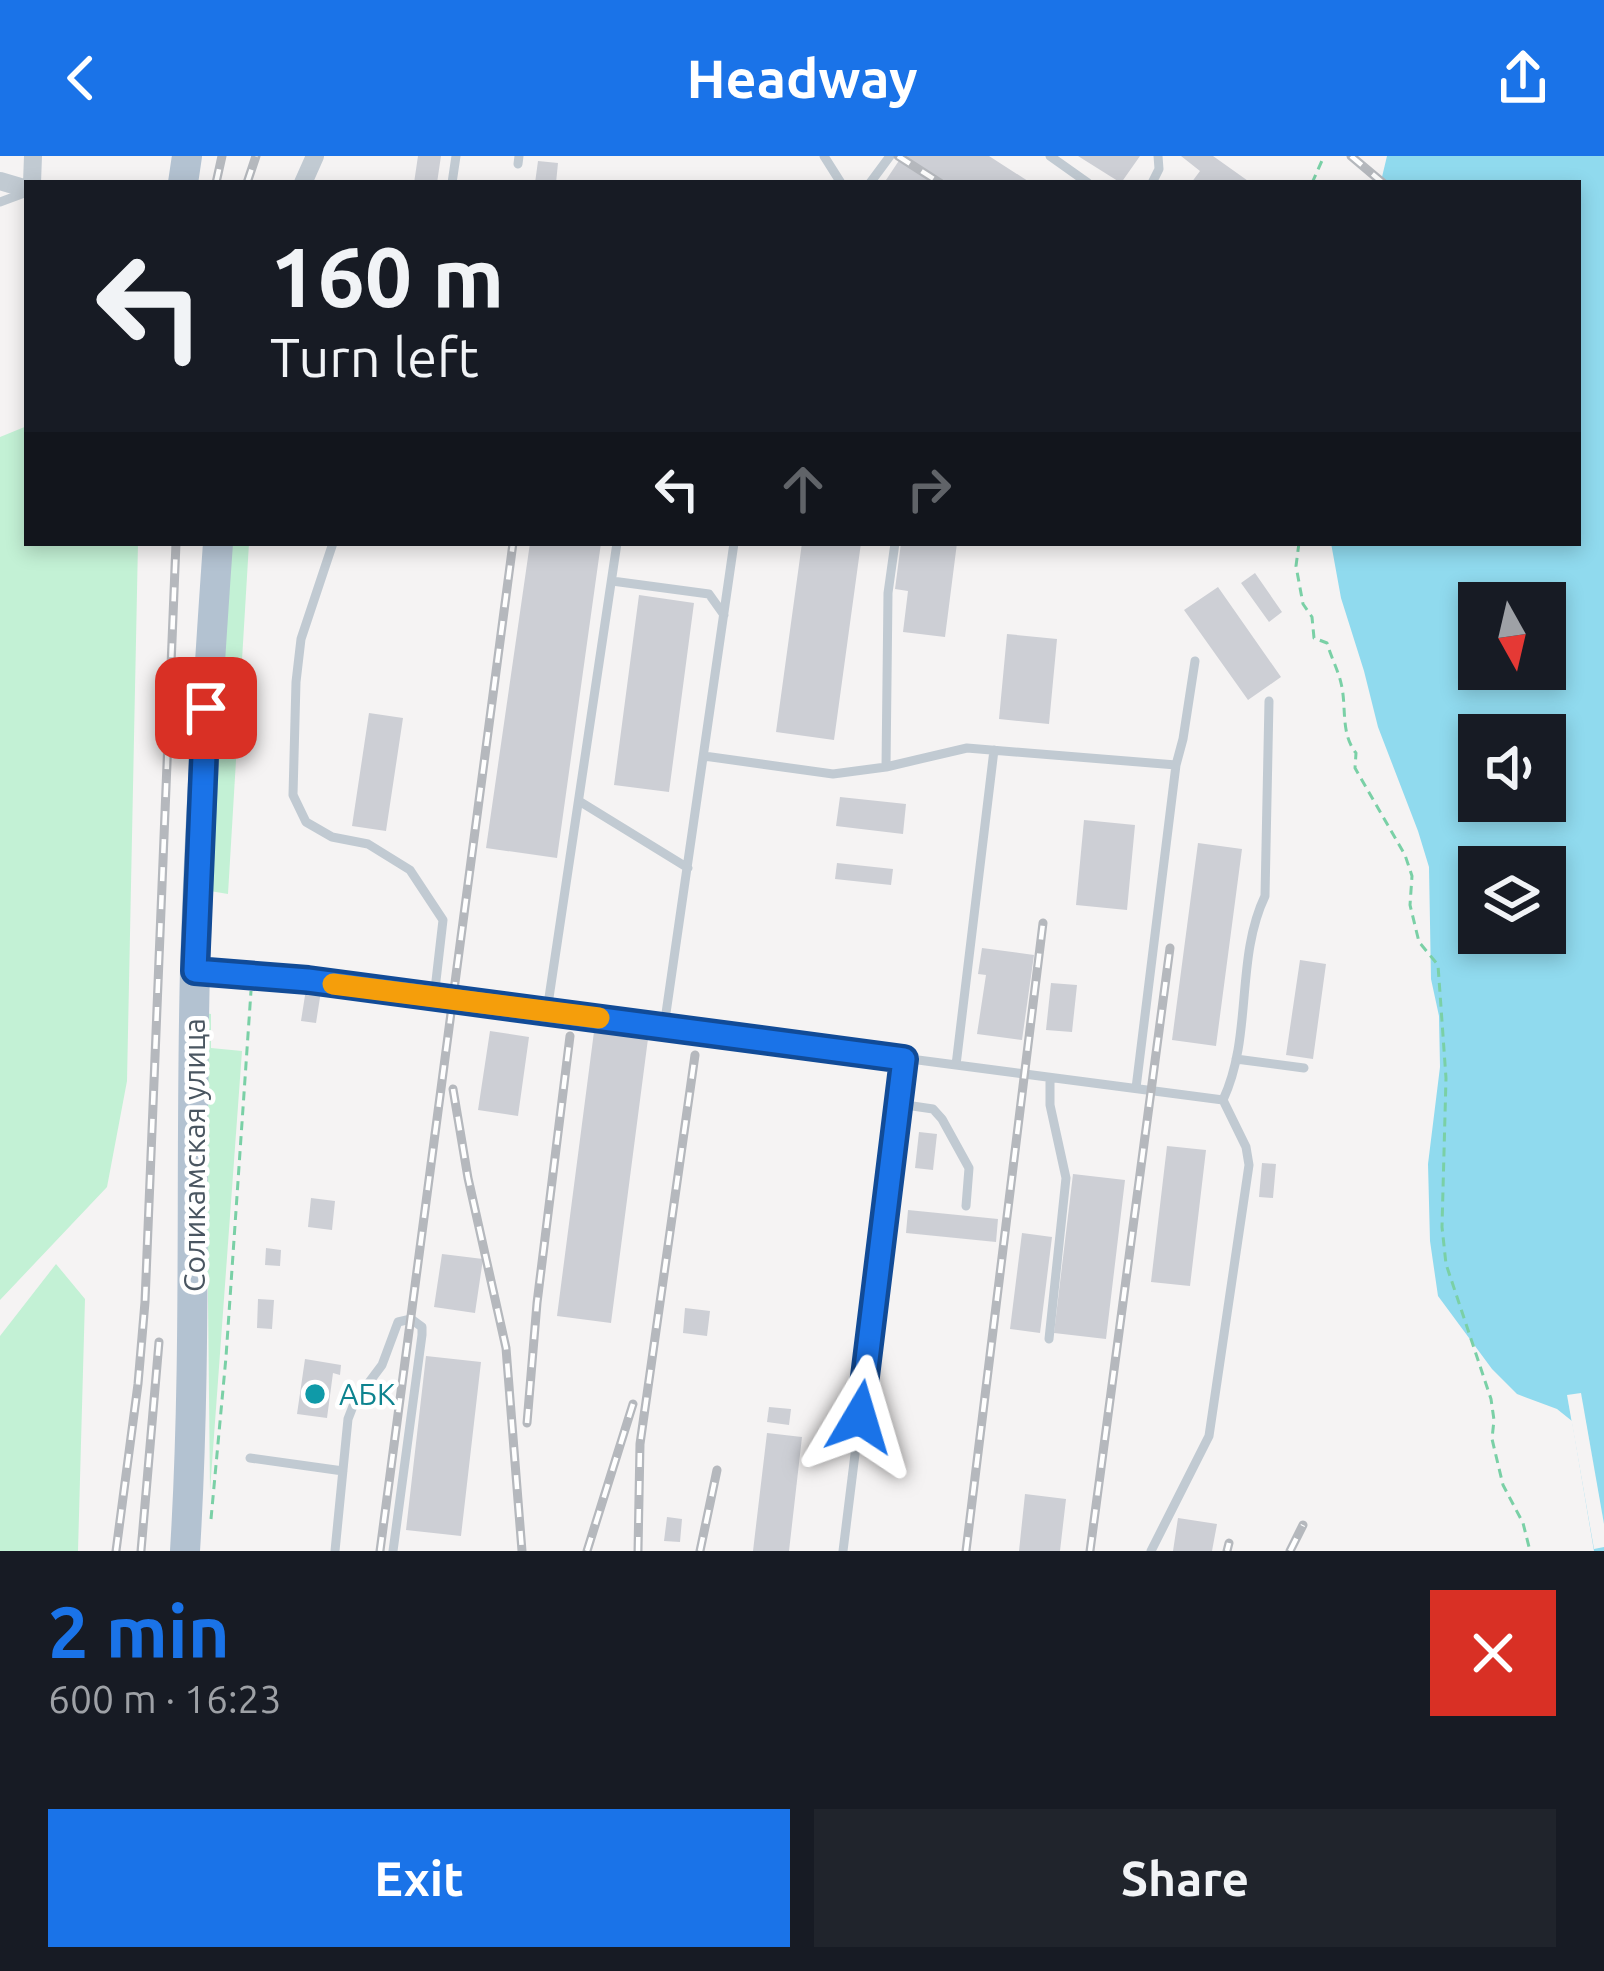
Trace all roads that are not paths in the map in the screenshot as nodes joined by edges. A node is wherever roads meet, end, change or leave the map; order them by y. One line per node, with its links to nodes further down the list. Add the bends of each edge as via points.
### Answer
1 (1050, 156): 2 (lane)
2 (1084, 180)
3 (218, 546): 18 (main road, Соликамская улица)
4 (332, 546): 20 (lane, via 301,639 293,795 306,822 368,844 410,870 443,920)
5 (617, 546): 8 (lane)
6 (734, 546): 9 (lane)
7 (895, 546): 15 (lane)
8 (612, 581): 9 (lane, via 709,594); 16 (lane)
9 (724, 615): 13 (lane)
10 (1195, 661): 14 (lane)
11 (1269, 701): 24 (lane, via 1265,896 1254,920)
12 (994, 750): 14 (lane); 15 (lane, via 968,748); 25 (lane)
13 (704, 756): 15 (lane, via 833,774); 17 (lane)
14 (1176, 765): 28 (lane)
15 (886, 767)
16 (579, 801): 17 (lane); 21 (lane)
17 (688, 868): 22 (lane)
18 (195, 971): 19 (street); 35 (main road, Соликамская улица)
19 (308, 980): 20 (lane)
20 (434, 998): 21 (lane)
21 (547, 1011): 22 (lane)
22 (664, 1027): 23 (lane)
23 (904, 1059): 25 (lane); 30 (lane)
24 (1236, 1059): 26 (lane); 29 (lane)
25 (956, 1065): 27 (lane)
26 (1304, 1068)
27 (1050, 1078): 28 (lane); 32 (lane, via 1066,1178)
28 (1136, 1088): 29 (lane)
29 (1223, 1100): 39 (lane, via 1249,1165 1209,1436)
30 (898, 1104): 31 (lane, via 932,1109 942,1119 969,1168); 38 (lane)
31 (966, 1206)
32 (1049, 1339)
33 (250, 1458): 34 (lane)
34 (343, 1471): 36 (lane); 37 (lane, via 351,1410 378,1374 398,1322 412,1319 422,1335)
35 (185, 1551)
36 (334, 1551)
37 (393, 1551)
38 (843, 1551)
39 (1151, 1551)

